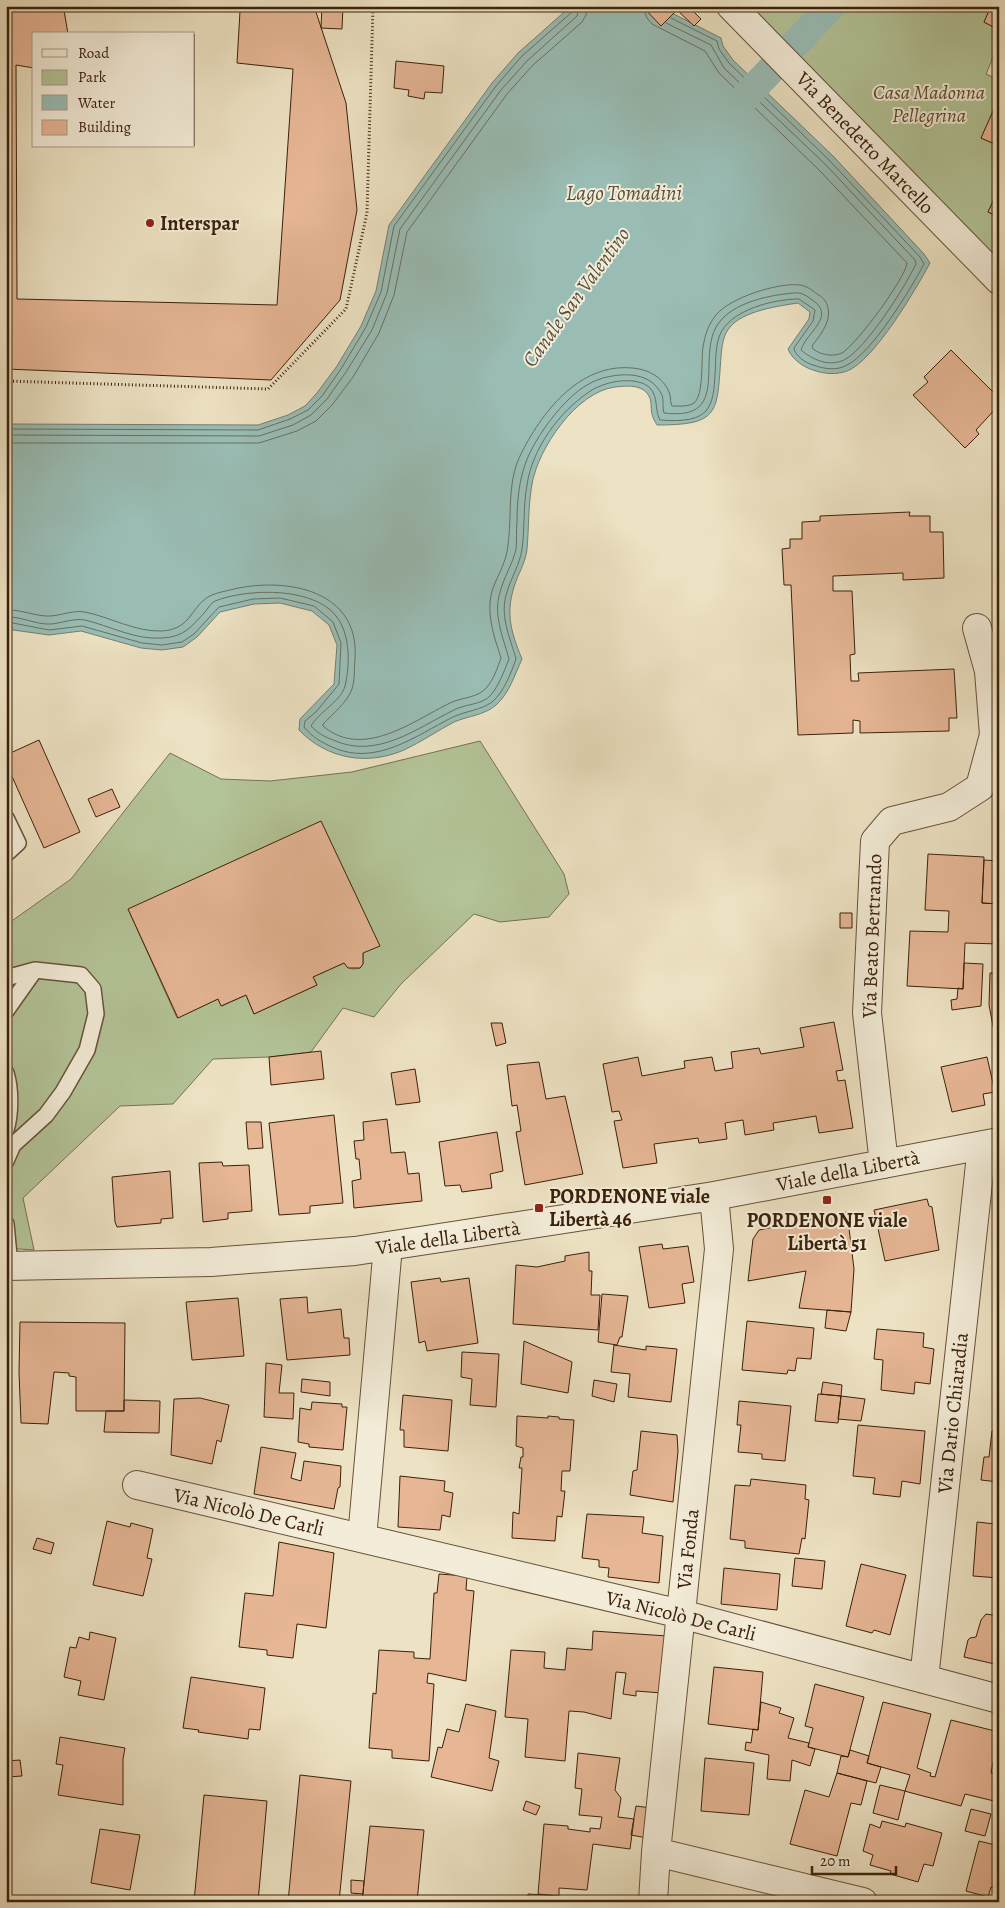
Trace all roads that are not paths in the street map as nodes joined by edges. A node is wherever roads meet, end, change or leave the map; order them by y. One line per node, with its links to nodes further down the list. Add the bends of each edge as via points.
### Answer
1 (731, 6): 2 (street, Via Benedetto Marcello)
2 (999, 280)
3 (977, 628): 13 (street, Via Beato Bertrando, via 989,671 994,735 980,787 949,807 892,821 875,841 867,1013)
4 (6, 818): 5 (lane, via 18,843)
5 (6, 854)
6 (35, 970): 7 (lane); 8 (lane); 12 (lane, via 81,975 93,989 96,1014 87,1050 63,1092 46,1115 13,1145)
7 (6, 978)
8 (6, 1011)
9 (6, 1073): 10 (lane, via 9,1120)
10 (6, 1130)
11 (991, 1144): 13 (street, Viale della Libertà); 21 (street, Via Dario Chiaradia)
12 (6, 1161)
13 (884, 1164): 14 (street, Viale della Libertà)
14 (714, 1196): 16 (street, Viale della Libertà); 20 (street, Via Fonda, via 720,1249)
15 (6, 1224): 17 (lane, Viale della Libertà)
16 (388, 1246): 17 (street, Viale della Libertà, via 211,1262); 19 (street)
17 (8, 1266)
18 (136, 1485): 19 (street, Via Nicolò De Carli)
19 (362, 1538): 20 (street, Via Nicolò De Carli)
20 (681, 1614): 21 (street, Via Nicolò De Carli); 23 (street, Via Fonda)
21 (924, 1679): 22 (street, Via Nicolò De Carli)
22 (999, 1699)
23 (656, 1852): 24 (street, Via Fonda); 25 (street)
24 (653, 1902)
25 (862, 1902)

